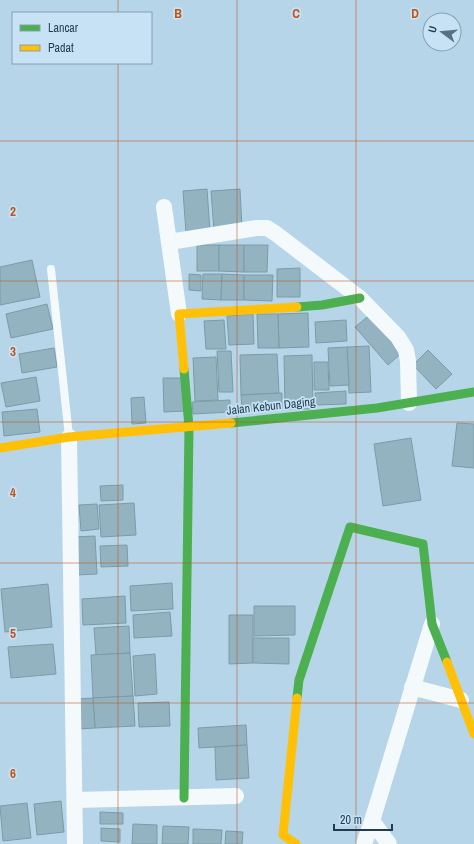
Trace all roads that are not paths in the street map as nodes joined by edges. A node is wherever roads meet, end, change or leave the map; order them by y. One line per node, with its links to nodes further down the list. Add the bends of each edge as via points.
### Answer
1 (164, 207): 2 (street)
2 (170, 242): 4 (street, via 267,228); 5 (street)
3 (51, 269): 9 (lane)
4 (360, 298): 5 (street, via 322,305); 7 (street, via 398,337 406,350)
5 (179, 314): 8 (street)
6 (474, 392): 7 (street, Jalan Kebun Daging)
7 (409, 403): 8 (street, Jalan Kebun Daging)
8 (189, 427): 9 (street, Jalan Kebun Daging); 16 (street)
9 (69, 437): 10 (street, Jalan Kebun Daging); 17 (street)
10 (0, 448)
11 (432, 624): 12 (street); 13 (street); 19 (street, via 423,544 350,527 299,680)
12 (412, 687): 13 (street); 18 (street)
13 (461, 700): 14 (street)
14 (474, 734)
15 (236, 796): 16 (street)
16 (184, 798): 17 (street)
17 (75, 800): 20 (street)
18 (372, 821): 22 (street); 23 (street)
19 (282, 839): 21 (street)
20 (75, 844)
21 (296, 844)
22 (364, 844)
23 (389, 844)

